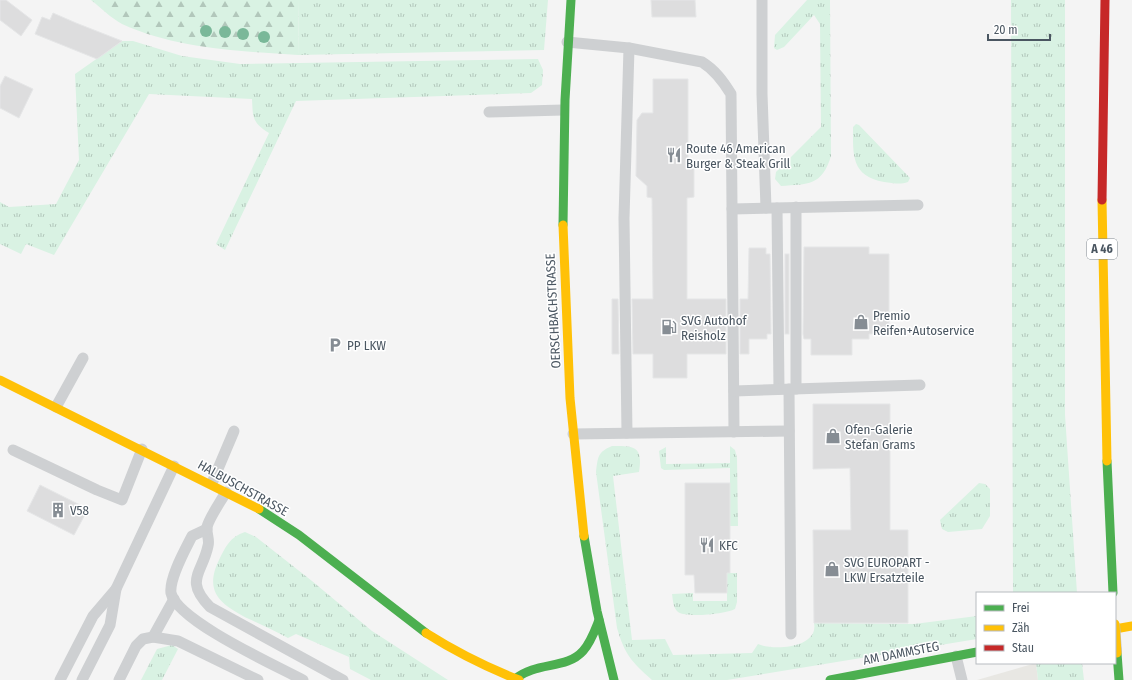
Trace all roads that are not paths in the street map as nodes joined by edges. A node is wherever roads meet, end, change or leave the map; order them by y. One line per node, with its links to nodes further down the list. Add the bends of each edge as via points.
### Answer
1 (571, 0): 4 (main road, OERSCHBACHSTRASSE)
2 (762, 0): 10 (lane, via 762,94)
3 (1105, 0): 30 (main road, A 46, via 1102,225)
4 (567, 42): 5 (lane); 6 (main road, OERSCHBACHSTRASSE)
5 (629, 48): 11 (lane, via 702,62 722,80 731,94); 21 (lane, via 624,218)
6 (563, 110): 7 (lane); 22 (main road, OERSCHBACHSTRASSE, via 565,322)
7 (489, 112)
8 (918, 205): 9 (lane)
9 (796, 207): 10 (lane); 15 (lane)
10 (772, 208): 11 (lane); 15 (lane)
11 (732, 209): 16 (lane)
12 (83, 358): 17 (lane)
13 (0, 380): 17 (main road, HALBUSCHSTRASSE)
14 (920, 385): 15 (lane)
15 (788, 389): 16 (lane); 19 (lane)
16 (734, 391): 20 (lane)
17 (56, 407): 23 (main road, HALBUSCHSTRASSE)
18 (234, 431): 26 (lane)
19 (789, 431): 20 (lane); 35 (lane)
20 (734, 432): 21 (lane)
21 (627, 433): 22 (lane)
22 (573, 434): 32 (main road, OERSCHBACHSTRASSE, via 583,534)
23 (142, 449): 24 (lane, via 122,500); 25 (main road, HALBUSCHSTRASSE)
24 (13, 450)
25 (174, 466): 26 (main road, HALBUSCHSTRASSE); 29 (lane)
26 (212, 483): 27 (main road, HALBUSCHSTRASSE)
27 (226, 492): 28 (lane); 40 (main road, HALBUSCHSTRASSE, via 268,515 404,616 453,649)
28 (207, 529): 31 (lane, via 192,536 171,585); 46 (lane, via 209,545 196,576 197,588 210,607)
29 (116, 589): 41 (lane, via 93,616); 42 (lane, via 110,625)
30 (1113, 592)
31 (174, 599): 36 (lane); 45 (lane, via 196,622)
32 (599, 620): 40 (main road, via 591,639 573,658 530,669); 47 (main road, OERSCHBACHSTRASSE)
33 (1132, 626): 34 (main road)
34 (1116, 629)
35 (791, 634)
36 (153, 637): 43 (lane, via 143,639 136,646); 44 (lane, via 178,641)
37 (1116, 638): 50 (main road, bridge)
38 (976, 652): 39 (main road, AM DAMMSTEG)
39 (956, 656): 48 (main road, AM DAMMSTEG); 49 (lane)
40 (517, 679)
41 (60, 680)
42 (82, 680)
43 (119, 680)
44 (258, 680)
45 (303, 680)
46 (343, 680)
47 (614, 680)
48 (830, 680)
49 (962, 680)
50 (1119, 680)

